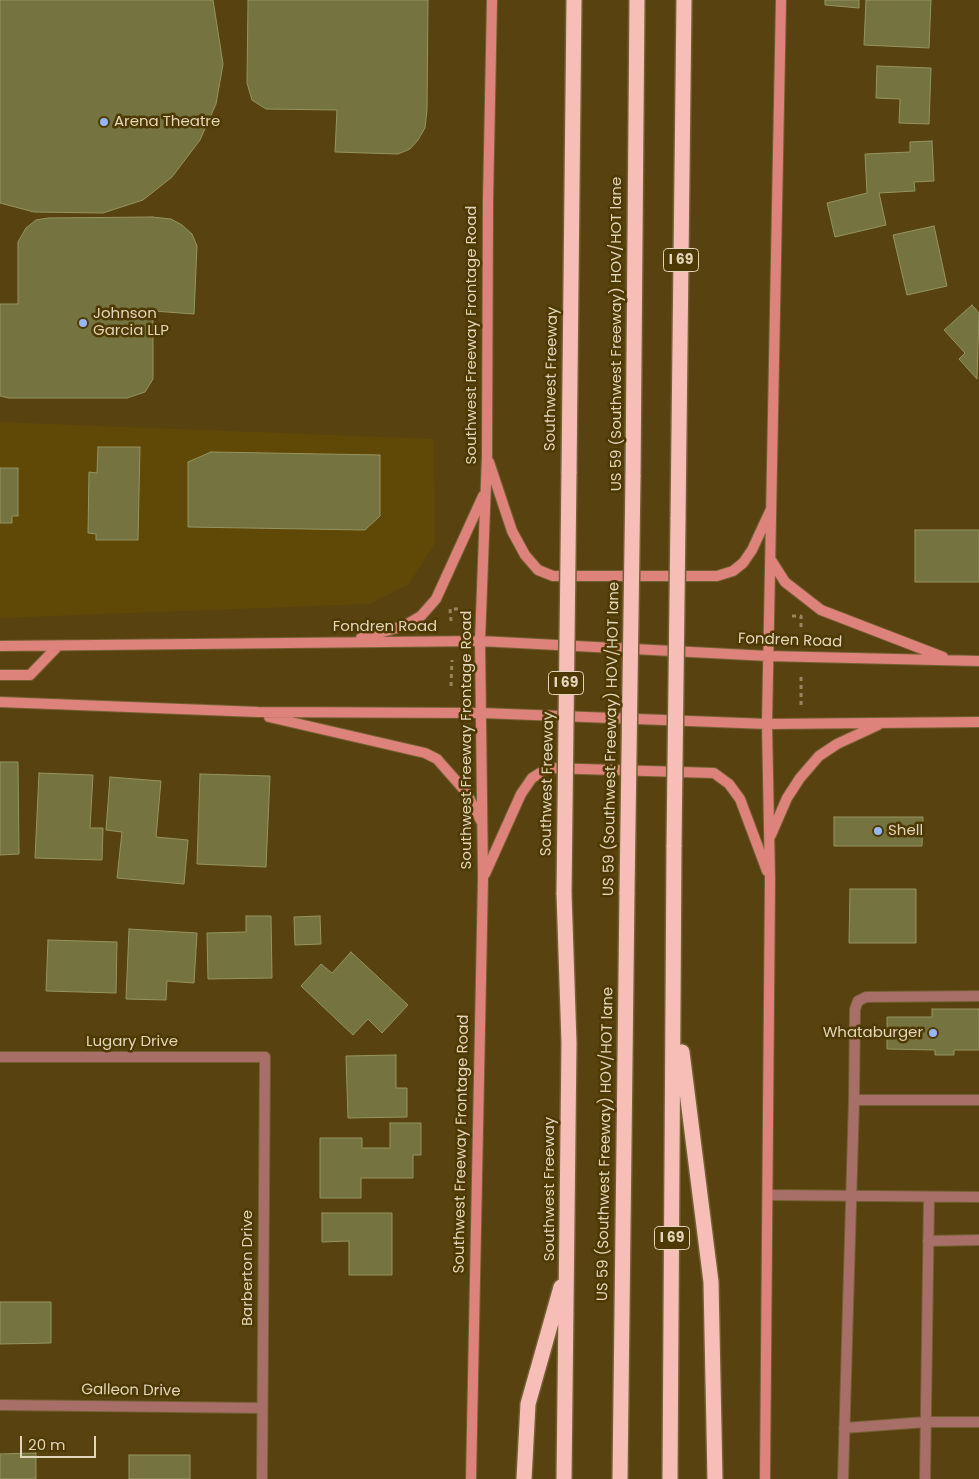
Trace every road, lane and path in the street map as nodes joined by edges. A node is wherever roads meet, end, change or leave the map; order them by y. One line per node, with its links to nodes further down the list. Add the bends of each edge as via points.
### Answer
1 (492, 0): 6 (main road, Southwest Freeway Frontage Road)
2 (574, 0): 48 (highway, Southwest Freeway / I 69, bridge, via 564,893 569,1043)
3 (637, 0): 58 (highway, US 59 (Southwest Freeway) HOV/HOT lane, bridge)
4 (684, 0): 36 (highway, I 69, bridge)
5 (781, 0): 8 (main road)
6 (487, 456): 7 (main road, Southwest Freeway Frontage Road); 8 (main road, via 521,547 538,570 553,576 717,576 733,571 752,550)
7 (486, 491): 14 (main road, Southwest Freeway Frontage Road); 15 (main road, via 436,599 421,616 404,626)
8 (773, 504): 9 (main road)
9 (771, 560): 18 (main road); 20 (main road, via 786,582 821,610)
10 (460, 609): 12 (path, via 450,609)
11 (792, 616): 13 (path, via 801,616)
12 (451, 621)
13 (801, 627)
14 (480, 641): 15 (main road, Fondren Road); 18 (main road, Fondren Road); 28 (main road, Southwest Freeway Frontage Road)
15 (348, 642): 17 (main road, Fondren Road)
16 (0, 646): 17 (main road, Fondren Road)
17 (58, 646): 22 (main road, via 30,675)
18 (768, 656): 20 (main road, Fondren Road); 31 (main road)
19 (452, 660): 24 (path)
20 (951, 660): 21 (main road, Fondren Road)
21 (979, 661)
22 (0, 675)
23 (801, 678): 26 (path)
24 (452, 686)
25 (0, 702): 27 (main road)
26 (801, 705)
27 (243, 711): 28 (main road); 32 (main road, via 425,753 437,759 454,776)
28 (482, 713): 31 (main road); 32 (main road, Southwest Freeway Frontage Road)
29 (979, 722): 30 (main road)
30 (883, 723): 31 (main road); 33 (main road, via 819,756 787,798)
31 (767, 724): 33 (main road)
32 (483, 824): 34 (main road, Southwest Freeway Frontage Road)
33 (769, 838): 35 (main road)
34 (483, 877): 35 (main road, via 521,794 532,778 548,768 714,773 729,784 740,799); 55 (main road, Southwest Freeway Frontage Road)
35 (770, 879): 42 (main road)
36 (675, 996): 59 (highway, I 69); 60 (highway, via 712,1282)
37 (979, 996): 40 (street, via 866,997 858,1001 855,1009)
38 (0, 1057): 39 (street, Lugary Drive)
39 (265, 1057): 50 (street, Barberton Drive)
40 (854, 1100): 41 (street); 43 (street)
41 (979, 1100)
42 (768, 1195): 43 (street); 61 (main road)
43 (850, 1196): 45 (street); 53 (street)
44 (979, 1197): 45 (street)
45 (929, 1198): 47 (street)
46 (979, 1240): 47 (street)
47 (928, 1241): 51 (street)
48 (567, 1266): 56 (highway, via 528,1404); 57 (highway, Southwest Freeway / I 69)
49 (0, 1405): 50 (street, Galleon Drive)
50 (262, 1408): 54 (street, Barberton Drive)
51 (926, 1422): 52 (street); 53 (street); 63 (street)
52 (979, 1422)
53 (844, 1428): 62 (street)
54 (262, 1479)
55 (470, 1479)
56 (524, 1479)
57 (564, 1479)
58 (620, 1479)
59 (670, 1479)
60 (715, 1479)
61 (765, 1479)
62 (844, 1479)
63 (925, 1479)

